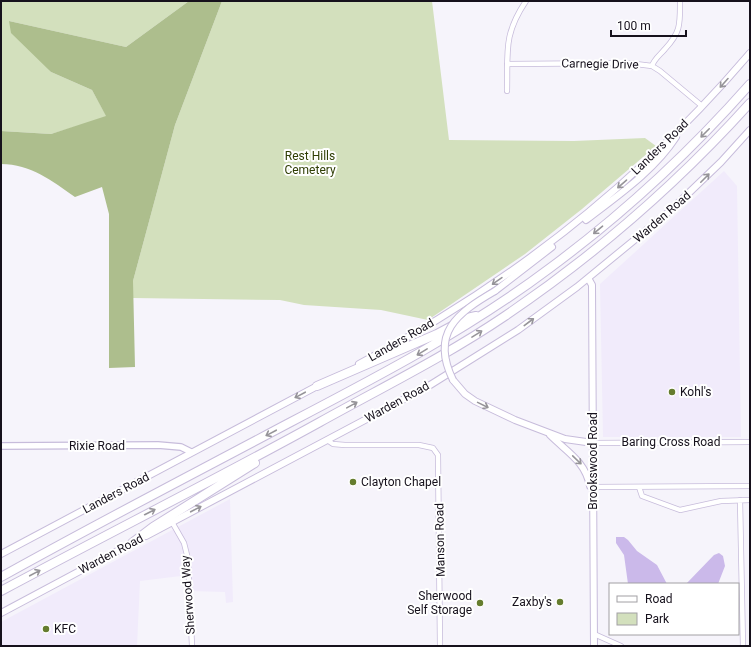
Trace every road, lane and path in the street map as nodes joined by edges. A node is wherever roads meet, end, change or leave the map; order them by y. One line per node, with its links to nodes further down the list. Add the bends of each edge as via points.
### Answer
1 (526, 1): 4 (street, via 510,30)
2 (680, 1): 5 (street, via 677,34)
3 (750, 53): 9 (main road, Landers Road, one-way to 9)
4 (507, 64): 5 (street, Carnegie Drive, via 624,63); 7 (street)
5 (652, 66): 9 (street, Carnegie Drive)
6 (750, 84): 13 (highway, one-way to 13, via 685,153 639,196 551,268)
7 (506, 91)
8 (750, 103): 16 (highway, one-way to 8, via 434,360 539,292 645,208 704,152)
9 (702, 106): 10 (main road, Landers Road)
10 (682, 128): 14 (main road, Landers Road, one-way to 14, via 606,198 544,247 435,322); 15 (main road, one-way to 15, bridge, via 669,148 616,197 494,291 469,306 457,316 448,331 445,347 447,367 453,380 465,394 475,401)
11 (750, 130): 12 (main road, Warden Road, one-way to 11, via 671,210)
12 (588, 278): 17 (main road, Warden Road, one-way to 12, via 427,387 478,356); 19 (main road, Brookswood Road, via 592,285)
13 (484, 314): 14 (highway, via 466,318 437,334); 31 (highway, one-way to 31, via 390,370)
14 (317, 386): 21 (main road, Landers Road, one-way to 21)
15 (549, 433): 19 (main road, via 565,439); 25 (main road, one-way to 25, via 581,463 588,475)
16 (296, 436): 29 (highway); 32 (highway, one-way to 16)
17 (327, 440): 28 (main road, Warden Road, one-way to 17); 36 (street, Manson Road, via 333,444 345,445 419,445 433,448 438,455)
18 (750, 442): 19 (street, Baring Cross Road)
19 (593, 443): 23 (main road, Brookswood Road)
20 (1, 446): 21 (street, Rixie Road, via 158,445 181,447)
21 (191, 452): 30 (main road, Landers Road)
22 (750, 486): 24 (street)
23 (593, 487): 24 (street); 25 (main road, Brookswood Road)
24 (640, 487): 26 (street, via 642,496 680,510 721,501)
25 (593, 499): 34 (main road, Brookswood Road)
26 (740, 500): 27 (street); 39 (street)
27 (750, 500)
28 (172, 522): 29 (main road, Warden Road); 35 (street, Sherwood Way, via 184,543 188,559)
29 (132, 543): 33 (main road, Warden Road)
30 (1, 554)
31 (1, 577)
32 (1, 591)
33 (1, 613)
34 (594, 634): 37 (main road, Brookswood Road); 38 (street)
35 (192, 646)
36 (440, 646)
37 (594, 646)
38 (621, 646)
39 (743, 646)

